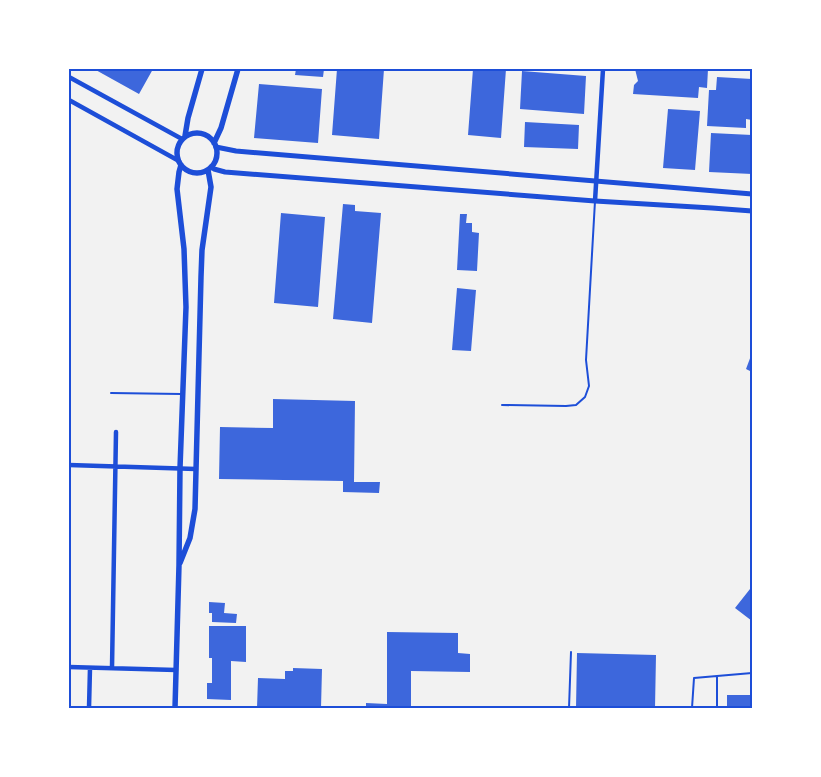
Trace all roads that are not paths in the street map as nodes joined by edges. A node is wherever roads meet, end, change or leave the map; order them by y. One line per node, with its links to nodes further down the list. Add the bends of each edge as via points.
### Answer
1 (202, 69): 6 (main road)
2 (238, 69): 7 (main road)
3 (604, 69): 10 (street)
4 (69, 77): 6 (street)
5 (69, 100): 8 (street)
6 (184, 138): 7 (main road, via 199,133 208,136); 8 (main road, via 177,150)
7 (215, 145): 9 (main road, via 217,156); 10 (street, via 246,151)
8 (180, 163): 9 (main road, via 194,173); 15 (main road, via 177,189 186,307)
9 (210, 169): 12 (street); 21 (main road, via 201,277)
10 (596, 181): 11 (street); 12 (street)
11 (752, 194)
12 (595, 202): 13 (street); 16 (lane, via 586,360 589,386 585,397 576,405 566,406)
13 (752, 211)
14 (111, 393): 15 (lane)
15 (183, 394): 20 (main road)
16 (502, 405)
17 (116, 432): 19 (street)
18 (69, 465): 19 (street)
19 (115, 466): 20 (street); 26 (street)
20 (180, 468): 21 (street); 22 (main road)
21 (196, 469): 22 (main road, via 194,524)
22 (179, 565): 27 (main road)
23 (571, 652): 32 (lane)
24 (69, 667): 25 (street)
25 (90, 668): 26 (street); 30 (street)
26 (112, 668): 27 (street)
27 (176, 670): 31 (main road)
28 (752, 673): 29 (lane)
29 (717, 676): 33 (lane, via 694,678); 34 (lane)
30 (89, 708)
31 (175, 708)
32 (570, 708)
33 (692, 708)
34 (717, 708)

